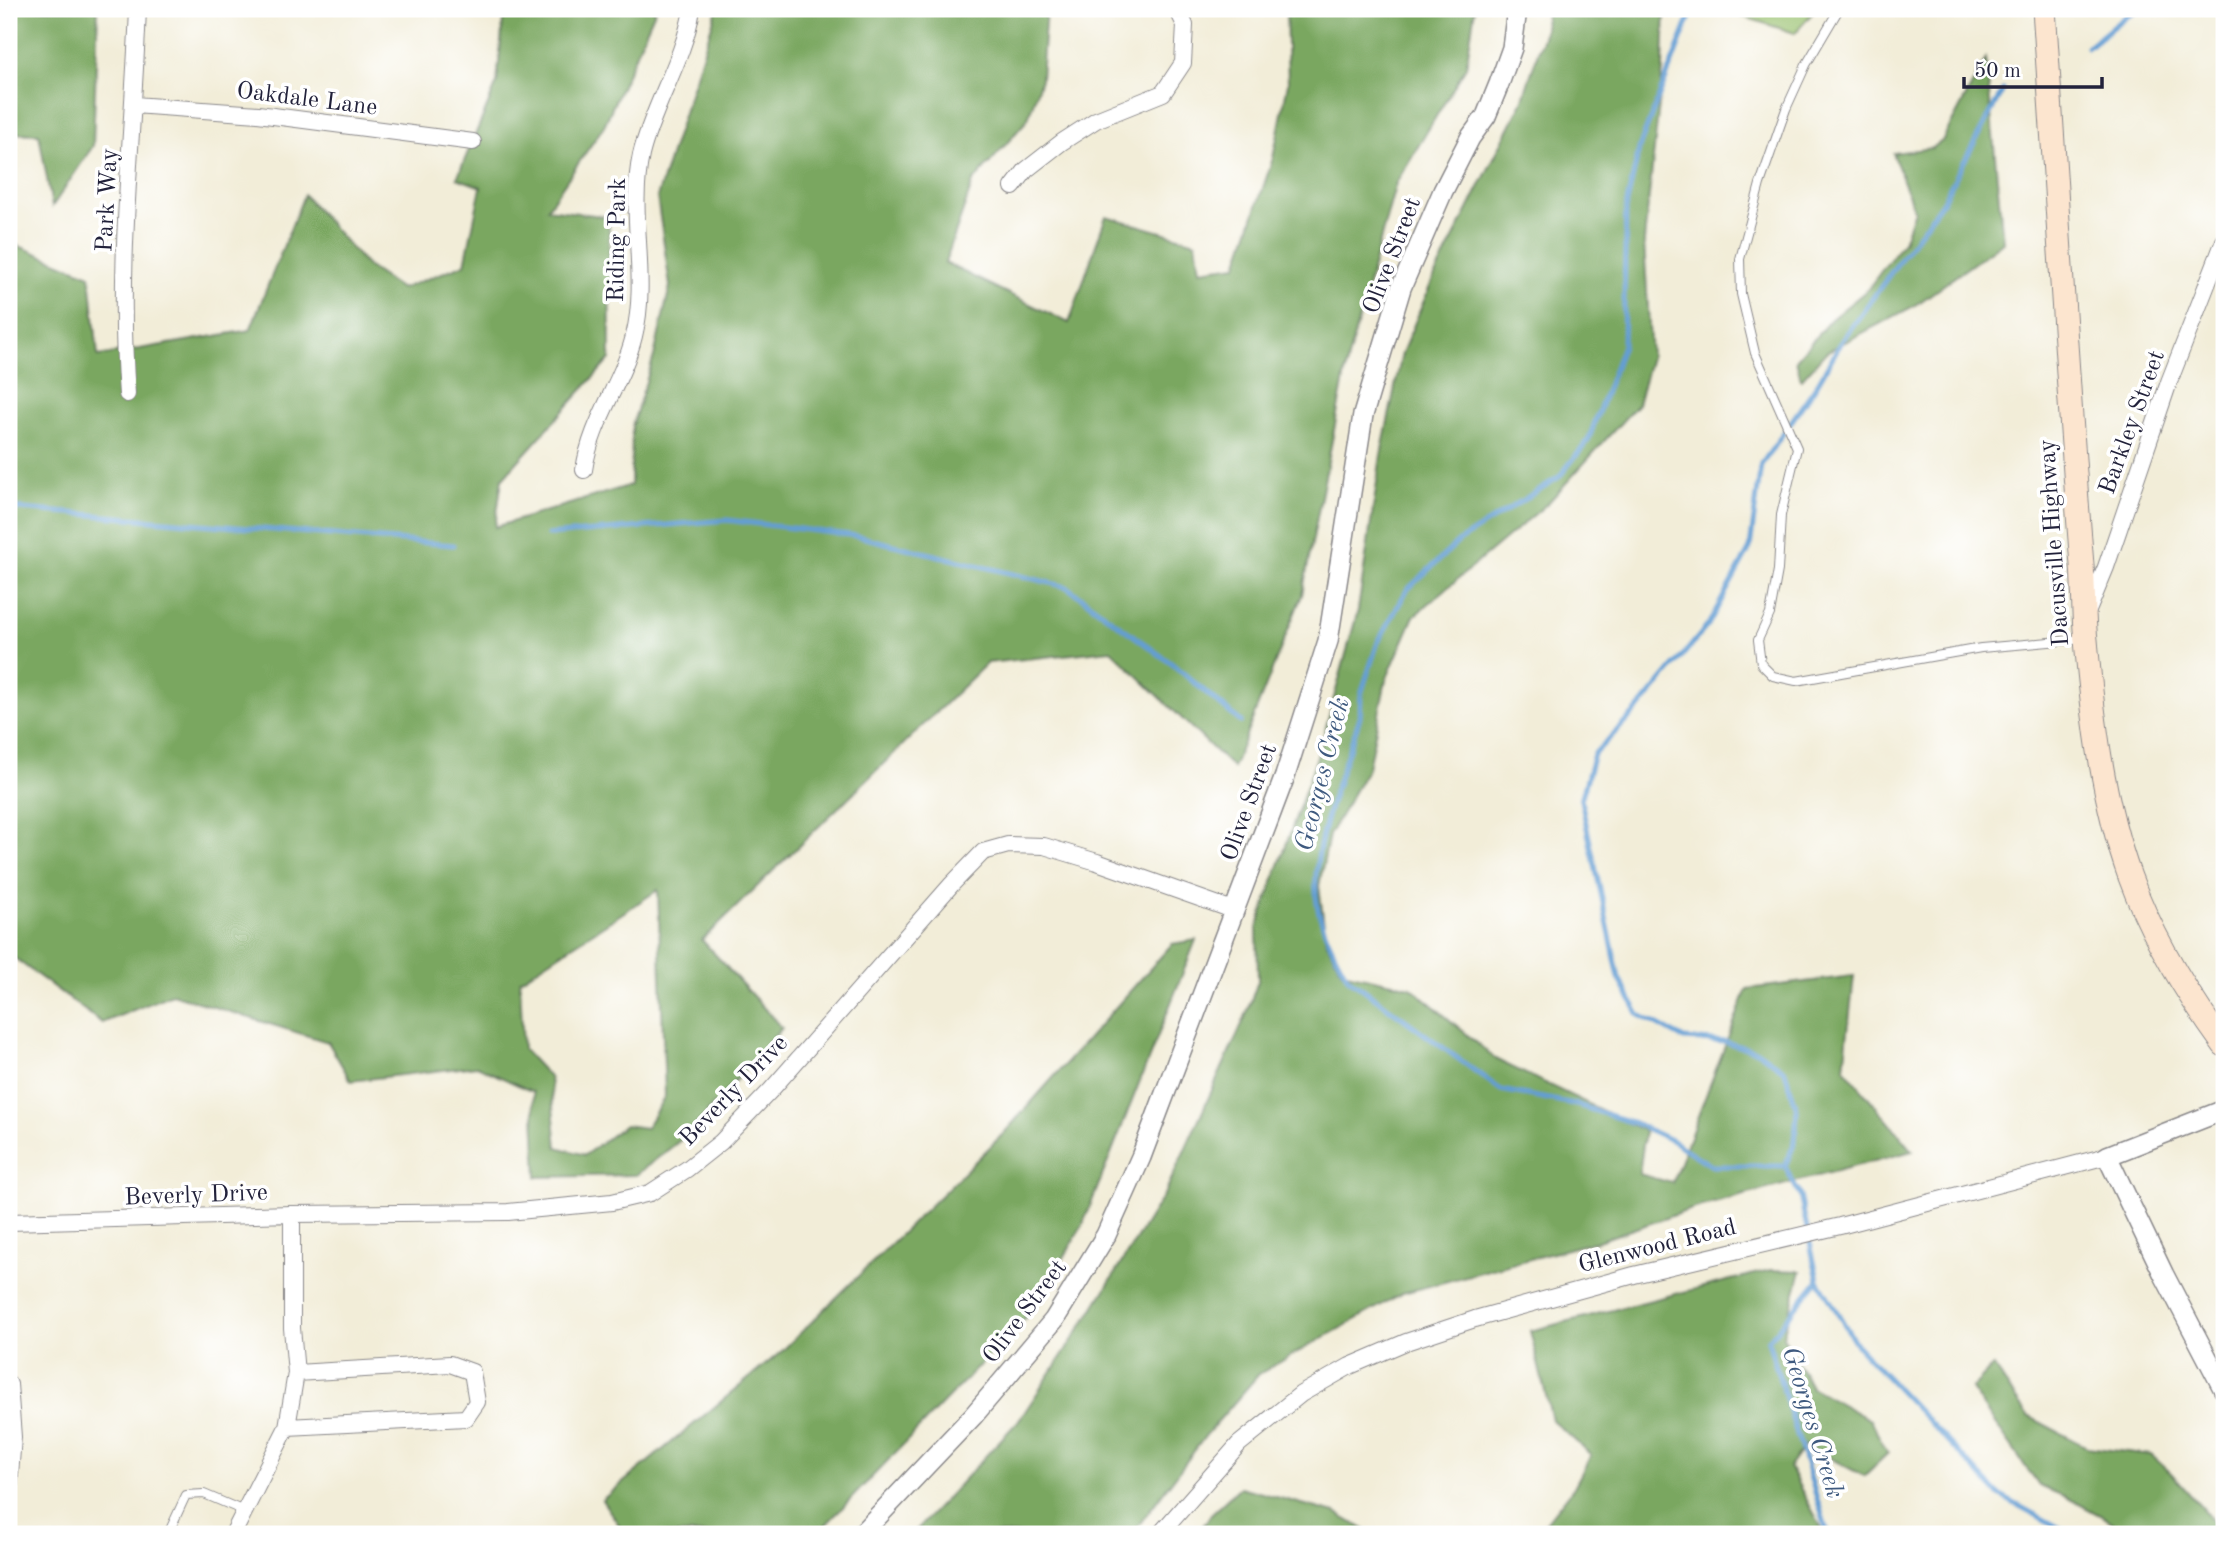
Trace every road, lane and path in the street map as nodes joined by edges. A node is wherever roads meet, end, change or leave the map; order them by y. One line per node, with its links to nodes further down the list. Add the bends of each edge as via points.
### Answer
1 (138, 9): 7 (street, Park Way)
2 (692, 9): 12 (street, Riding Park, via 642,155 635,198 639,302 635,334 625,369 587,447)
3 (1177, 9): 9 (street, via 1185,25 1183,63 1163,93 1096,120 1035,163)
4 (1517, 9): 14 (street, Olive Street, via 1512,48 1486,116 1443,191 1401,288 1363,415 1328,641 1285,776)
5 (1839, 9): 13 (lane, via 1805,65 1786,109 1740,259 1755,353 1797,448 1781,515 1770,614 1758,640 1761,664 1773,676 1796,681)
6 (2044, 9): 13 (main road, Dacusville Highway)
7 (134, 105): 8 (street, Oakdale Lane, via 258,114); 11 (street, Park Way, via 125,243)
8 (473, 142)
9 (1013, 187)
10 (2223, 249): 13 (street, Barkley Street, via 2169,382)
11 (127, 394)
12 (584, 470)
13 (2085, 629): 15 (main road, Dacusville Highway, via 2111,814 2130,877 2158,940)
14 (1233, 910): 18 (street, Beverly Drive, via 1044,846 1008,845 983,852 722,1142 650,1193 612,1202 508,1212); 28 (street, Olive Street, via 1141,1157 1078,1284 1054,1320 973,1416)
15 (2224, 1045)
16 (2224, 1111): 17 (street, Glenwood Road)
17 (2107, 1156): 22 (street); 29 (street, Glenwood Road, via 1634,1275 1406,1342 1301,1394 1239,1444)
18 (292, 1214): 19 (street, Beverly Drive); 20 (street)
19 (9, 1223)
20 (296, 1373): 23 (street); 23 (street, via 450,1364 472,1372 477,1402 466,1418)
21 (9, 1384): 24 (street, via 13,1437)
22 (2224, 1390)
23 (287, 1427): 25 (street)
24 (9, 1488)
25 (244, 1511): 26 (lane, via 204,1494 186,1495); 27 (street)
26 (168, 1534)
27 (233, 1534)
28 (861, 1534)
29 (1160, 1534)

